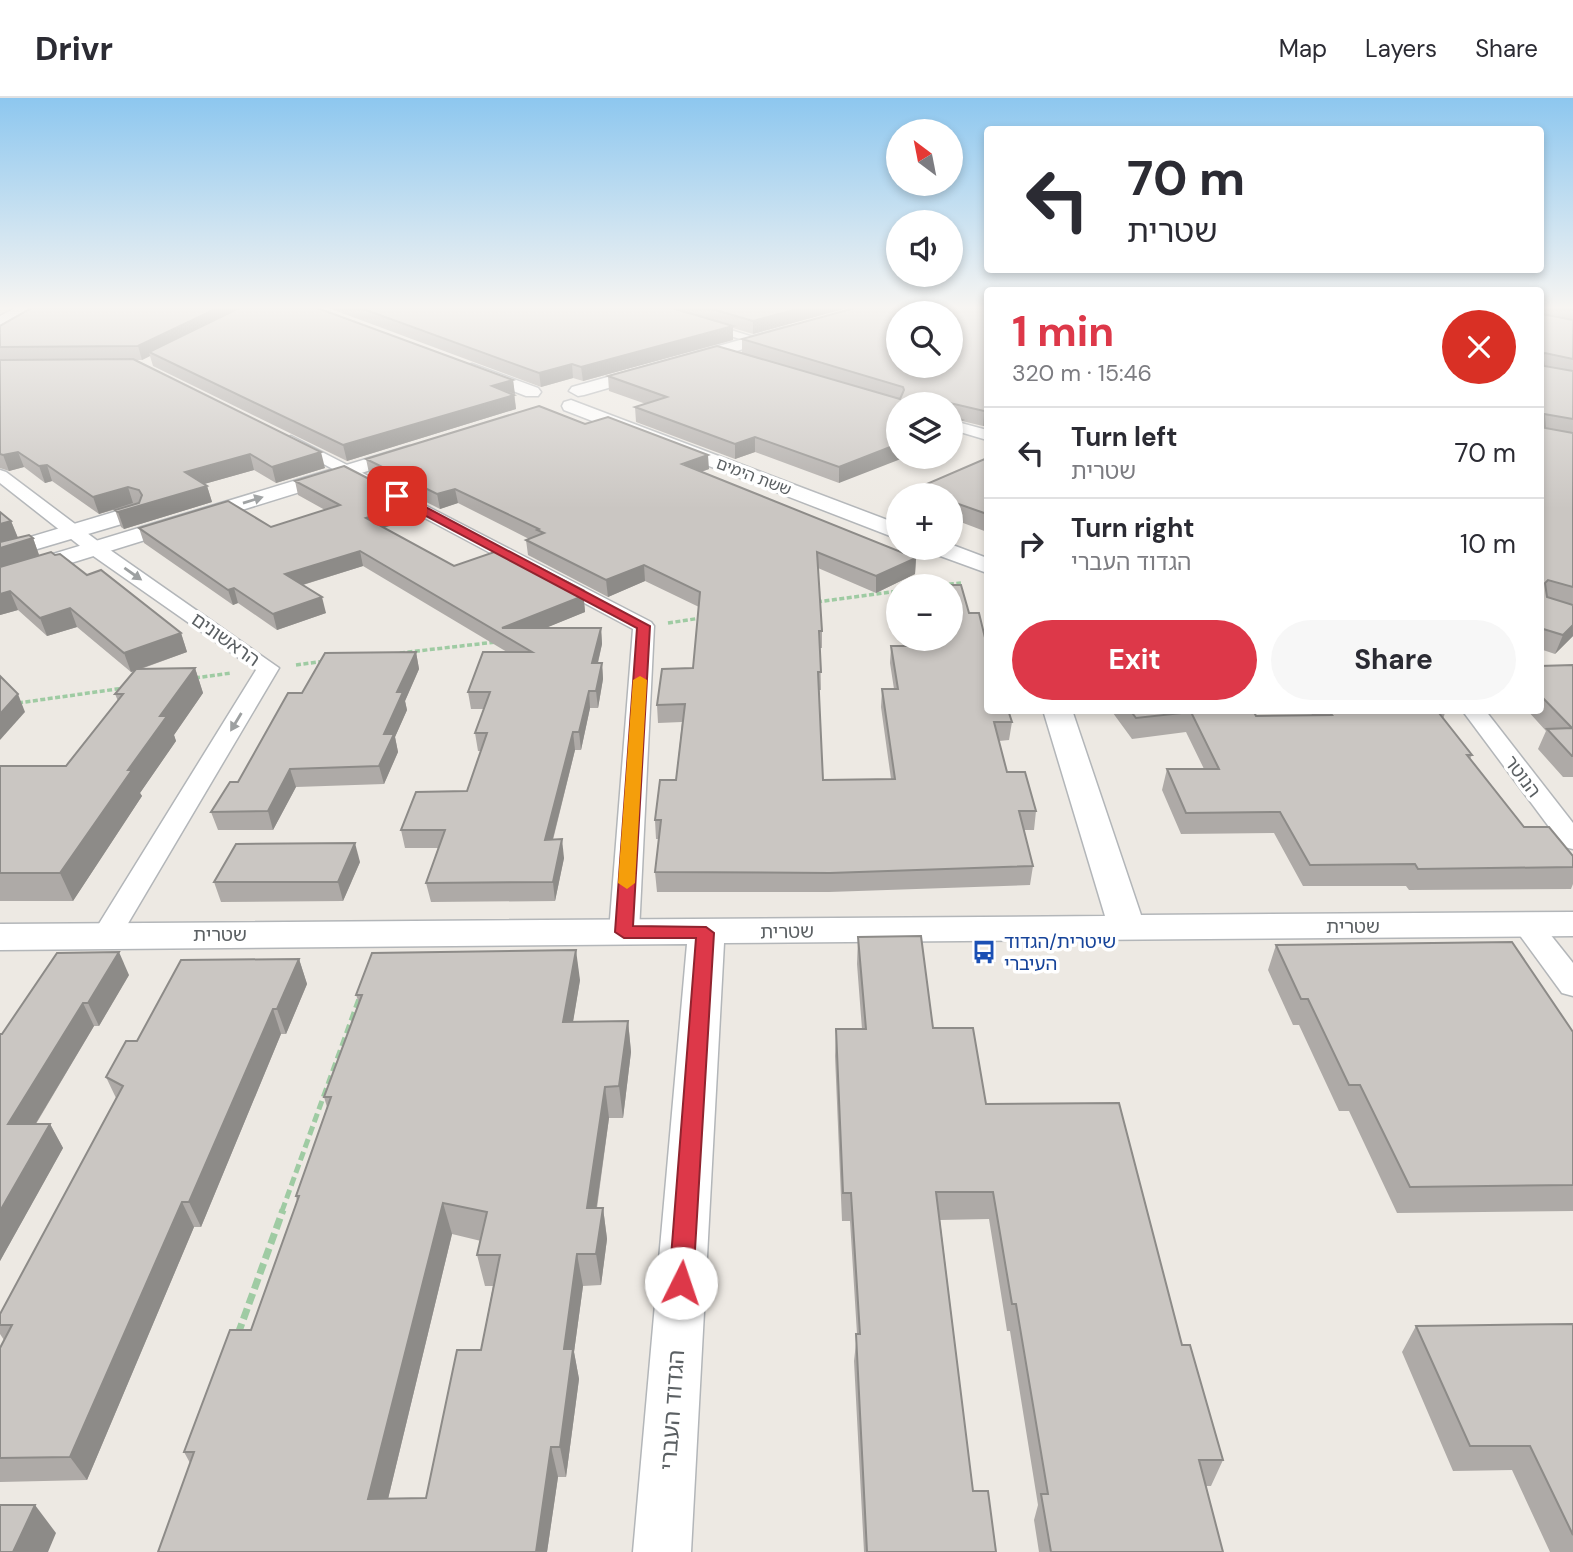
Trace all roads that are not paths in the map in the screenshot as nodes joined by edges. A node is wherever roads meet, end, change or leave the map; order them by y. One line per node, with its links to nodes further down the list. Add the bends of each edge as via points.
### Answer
1 (481, 374): 3 (street, ששת הימים)
2 (640, 374): 3 (street)
3 (545, 401): 12 (street, ששת הימים)
4 (963, 428): 6 (street)
5 (274, 433): 7 (street)
6 (984, 435)
7 (323, 457): 8 (street); 8 (street, via 421,439); 9 (street)
8 (348, 471): 14 (street, one-way to 8); 25 (street, via 644,626)
9 (271, 473)
10 (0, 475): 13 (street, הראשונים)
11 (152, 508): 13 (street)
12 (886, 528)
13 (73, 531): 14 (street, הראשונים); 15 (street)
14 (96, 549): 18 (street); 27 (street, הראשונים, one-way to 27, via 268,668)
15 (0, 552)
16 (963, 557): 17 (street)
17 (984, 565)
18 (0, 578)
19 (1058, 714): 24 (street)
20 (1476, 714): 21 (street, הנוטר)
21 (1573, 841)
22 (1573, 924): 23 (street, שטרית)
23 (1528, 926): 24 (street, שטרית); 29 (street)
24 (1127, 927): 26 (street, שטרית)
25 (624, 932): 26 (street, שטרית); 27 (street, שטרית)
26 (706, 933): 30 (street, הגדוד העברי)
27 (107, 935): 28 (street, שטרית)
28 (0, 937)
29 (1573, 985)
30 (662, 1552)

